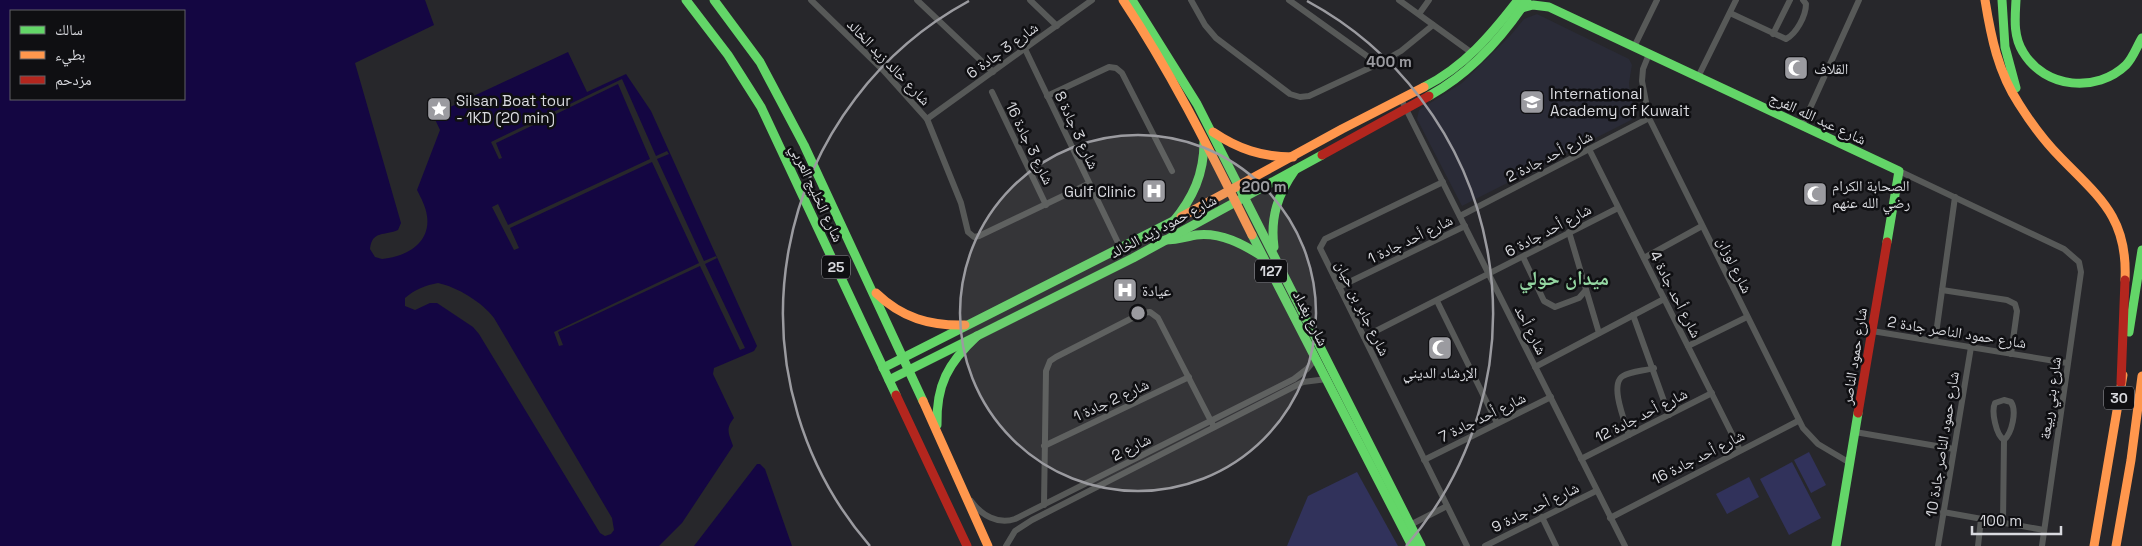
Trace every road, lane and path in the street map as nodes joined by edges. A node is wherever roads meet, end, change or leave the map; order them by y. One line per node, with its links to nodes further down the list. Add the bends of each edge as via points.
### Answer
1 (686, 0): 95 (main road, شارع الخليج العربي / 25, via 728,55 761,107)
2 (714, 0): 74 (main road, شارع الخليج العربي / 25, via 760,62 804,145)
3 (917, 0): 35 (street)
4 (1030, 0): 27 (street)
5 (1092, 0): 27 (street, شارع 3 جادة 6)
6 (1122, 0): 45 (main road, شارع بغداد / 127)
7 (1132, 0): 45 (main road, شارع بغداد / 127, via 1181,77)
8 (1191, 0): 34 (street, via 1216,38 1290,94 1309,96)
9 (1288, 0): 34 (street)
10 (1399, 0): 25 (street)
11 (1429, 0): 25 (street)
12 (1527, 0): 22 (main road, شارع حمود زيد الخالد)
13 (1736, 0): 24 (street)
14 (1790, 0): 28 (street)
15 (1803, 0): 28 (street, via 1806,9 1790,37 1786,39)
16 (1858, 0): 43 (street)
17 (1985, 0): 44 (main road, via 1998,62 2010,91)
18 (2016, 0): 29 (main road, via 2015,30 2022,51 2040,71 2061,82 2084,85 2114,75 2132,58)
19 (813, 1): 42 (street, شارع خالد زيد الخالد)
20 (1656, 1): 30 (street)
21 (2002, 1): 44 (main road, via 2003,35 2010,70)
22 (1520, 4): 23 (main road, شارع عبد الله الفرج); 32 (main road, شارع حمود زيد الخالد); 40 (main road, شارع حمود زيد الخالد, via 1480,58 1436,92)
23 (1546, 4): 30 (main road, شارع عبد الله الفرج)
24 (1730, 13): 28 (street); 36 (street)
25 (1419, 14): 26 (street)
26 (1433, 25): 32 (street); 34 (street, via 1401,51)
27 (1057, 26): 31 (street, شارع 3 جادة 6)
28 (1773, 34)
29 (2142, 38)
30 (1634, 47): 33 (main road, شارع عبد الله الفرج)
31 (1025, 49): 35 (street, شارع 3 جادة 6); 38 (street, شارع 3 جادة 8)
32 (1472, 53): 39 (main road, شارع حمود زيد الخالد, via 1437,81)
33 (1649, 54): 36 (main road, شارع عبد الله الفرج); 41 (street, شارع لوزان, via 1642,81)
34 (1378, 64)
35 (993, 72): 42 (street, شارع 3 جادة 6)
36 (1698, 77): 43 (main road, شارع عبد الله الفرج)
37 (992, 92): 58 (street, شارع 3 جادة 16)
38 (1047, 96): 49 (street, via 1109,68 1116,68 1122,73); 52 (street, شارع 3 جادة 8)
39 (1402, 99): 40 (street, شارع أحد); 47 (main road, شارع حمود زيد الخالد)
40 (1406, 108): 48 (main road, شارع حمود زيد الخالد); 51 (street, شارع أحد)
41 (1649, 118): 46 (street, شارع أحد جادة 2); 63 (street, شارع لوزان)
42 (927, 119): 58 (street, شارع خالد زيد الخالد, via 961,204 968,232 974,237)
43 (1802, 126): 50 (main road, شارع عبد الله الفرج)
44 (2036, 128): 102 (main road, via 2101,198 2111,211 2122,238 2126,262)
45 (1207, 133): 47 (main road, via 1250,153 1269,157); 53 (main road, شارع بغداد / 127); 54 (main road, شارع بغداد / 127); 61 (main road, via 1199,184)
46 (1589, 149): 59 (street, شارع أحد جادة 4); 60 (street, شارع أحد جادة 2)
47 (1293, 156): 53 (main road, شارع حمود زيد الخالد)
48 (1295, 170): 56 (main road, شارع حمود زيد الخالد); 72 (main road, via 1281,191 1274,210 1272,233)
49 (1172, 171)
50 (1899, 171): 55 (street, شارع عبد الله الفرج); 83 (main road, شارع حمود الناصر)
51 (1443, 182): 60 (street, شارع أحد); 75 (street, شارع جابر بن حيان, via 1323,241 1321,250)
52 (1088, 184): 58 (street); 66 (street, شارع 3 جادة 8)
53 (1240, 186): 54 (main road, شارع حمود زيد الخالد); 56 (main road, شارع بغداد / 127)
54 (1231, 191): 57 (main road, شارع بغداد / 127); 61 (main road, شارع حمود زيد الخالد)
55 (1955, 197): 68 (street, شارع عبد الله الفرج); 77 (street)
56 (1246, 198): 57 (main road, شارع حمود زيد الخالد); 72 (main road, شارع بغداد / 127)
57 (1237, 203): 65 (main road, شارع حمود زيد الخالد); 70 (main road, شارع بغداد / 127)
58 (1046, 204)
59 (1618, 208): 64 (street, شارع أحد جادة 6); 71 (street, شارع أحد جادة 4)
60 (1460, 216): 62 (street, شارع أحد)
61 (1173, 222): 66 (main road, شارع حمود زيد الخالد)
62 (1465, 226): 73 (street, شارع أحد); 75 (street, شارع أحد جادة 1)
63 (1702, 226): 71 (street); 81 (street, شارع لوزان)
64 (1570, 232): 69 (street, شارع أحد جادة 6); 76 (street)
65 (1166, 240): 70 (main road, via 1222,236 1244,244); 85 (main road, شارع حمود زيد الخالد)
66 (1121, 249): 82 (main road, شارع حمود زيد الخالد)
67 (2142, 250): 102 (main road, 30)
68 (2074, 256): 93 (street, شارع بني ربيعة, via 2081,272)
69 (1523, 257): 73 (street, شارع أحد جادة 6); 76 (street, via 1549,305 1555,307 1579,298)
70 (1265, 258): 92 (main road, شارع بغداد / 127)
71 (1644, 258): 78 (street, شارع أحد جادة 4)
72 (1277, 260): 131 (main road, شارع بغداد / 127)
73 (1489, 275): 79 (street, شارع أحد جادة 6); 94 (street, شارع أحد)
74 (870, 287): 82 (main road, via 902,315 922,323); 91 (main road, شارع الخليج العربي / 25)
75 (1339, 287): 86 (street, شارع جابر بن حيان)
76 (1586, 290): 84 (street)
77 (1942, 290): 87 (street); 90 (street, via 2015,304 2017,311)
78 (1664, 298): 80 (street); 88 (street, شارع أحد جادة 4)
79 (1437, 301): 86 (street, شارع أحد جادة 6); 107 (street)
80 (1633, 315): 84 (street); 96 (street)
81 (1747, 316): 88 (street); 106 (street, شارع لوزان)
82 (965, 325): 91 (main road, شارع حمود زيد الخالد)
83 (1872, 331): 87 (street, شارع حمود الناصر جادة 2); 111 (main road, شارع حمود الناصر)
84 (1599, 333): 94 (street)
85 (977, 336): 97 (main road, شارع حمود زيد الخالد); 110 (main road, via 960,350 939,388)
86 (1364, 337): 118 (street, شارع جابر بن حيان)
87 (1935, 341): 89 (street, شارع حمود الناصر جادة 2)
88 (1688, 346): 103 (street, شارع أحد جادة 4)
89 (1971, 347): 90 (street, شارع حمود الناصر جادة 2); 115 (street, شارع حمود الناصر جادة 10)
90 (2011, 354): 93 (street, شارع حمود الناصر جادة 2)
91 (903, 358): 95 (main road, شارع حمود زيد الخالد); 97 (main road, شارع الخليج العربي / 25)
92 (1316, 358): 100 (main road, شارع بغداد / 127); 108 (street, شارع 2, via 1294,379)
93 (2067, 363): 132 (street, شارع بني ربيعة)
94 (1535, 367): 104 (street, شارع أحد)
95 (883, 368): 101 (main road, شارع الخليج العربي / 25)
96 (1654, 368): 105 (street); 112 (street, via 1618,380 1616,389)
97 (909, 370): 101 (main road, شارع حمود زيد الخالد); 110 (main road, شارع الخليج العربي / 25)
98 (2142, 376): 119 (main road, 30)
99 (1189, 377): 108 (street); 114 (street, شارع 2 جادة 1); 114 (street, via 1156,316 1150,312 1142,313 1050,361 1046,371)
100 (1326, 379): 108 (street, شارع 2, via 1303,382); 136 (main road, شارع بغداد / 127)
101 (889, 380): 133 (main road, شارع الخليج العربي / 25)
102 (2121, 383): 146 (main road, 30)
103 (1712, 393): 105 (street, شارع أحد جادة 12); 116 (street, شارع أحد جادة 4)
104 (1551, 397): 107 (street, شارع أحد جادة 7); 117 (street, شارع أحد)
105 (1669, 415): 112 (street, شارع أحد جادة 12)
106 (1798, 420): 116 (street, شارع أحد جادة 16); 120 (street, شارع لوزان, via 1818,444)
107 (1497, 423): 118 (street, شارع أحد جادة 7)
108 (1212, 424): 123 (street, شارع 2); 125 (street, شارع 2)
109 (2142, 428): 119 (main road)
110 (937, 431): 121 (main road, شارع الخليج العربي / 25)
111 (1856, 432): 115 (street); 120 (main road, شارع حمود الناصر)
112 (1629, 435): 117 (street, شارع أحد جادة 12)
113 (2004, 440): 113 (street, via 2010,431 2014,408 2011,402 2004,400 1996,402 1993,407 1997,432); 130 (street)
114 (1044, 446): 123 (street)
115 (1954, 449): 126 (street, شارع حمود الناصر جادة 10)
116 (1740, 450): 128 (street, شارع أحد جادة 16)
117 (1581, 459): 122 (street, شارع أحد)
118 (1424, 460): 124 (street, شارع جابر بن حيان)
119 (2131, 460): 147 (main road, 30)
120 (1850, 463): 142 (main road, شارع حمود الناصر)
121 (961, 485): 123 (street, شارع 2, via 981,512 1000,521 1015,519); 134 (main road, شارع الخليج العربي / 25)
122 (1596, 491): 127 (street, شارع أحد جادة 9); 128 (street, شارع أحد)
123 (1046, 504): 125 (street)
124 (1447, 506): 131 (street); 138 (street, شارع جابر بن حيان)
125 (1052, 510): 135 (street, شارع 2, via 1018,528)
126 (1943, 512): 129 (street); 143 (street, شارع حمود الناصر جادة 10)
127 (1542, 517): 139 (street, شارع أحد جادة 9); 140 (street)
128 (1610, 518): 141 (street, شارع أحد)
129 (1981, 519): 130 (street); 144 (street)
130 (2003, 522): 132 (street)
131 (1410, 525): 137 (main road, شارع بغداد / 127)
132 (2044, 530): 145 (street, شارع بني ربيعة)
133 (967, 546)
134 (988, 546)
135 (1006, 546)
136 (1412, 546)
137 (1421, 546)
138 (1467, 546)
139 (1485, 546)
140 (1556, 546)
141 (1625, 546)
142 (1836, 546)
143 (1938, 546)
144 (1978, 546)
145 (2042, 546)
146 (2094, 546)
147 (2116, 546)

